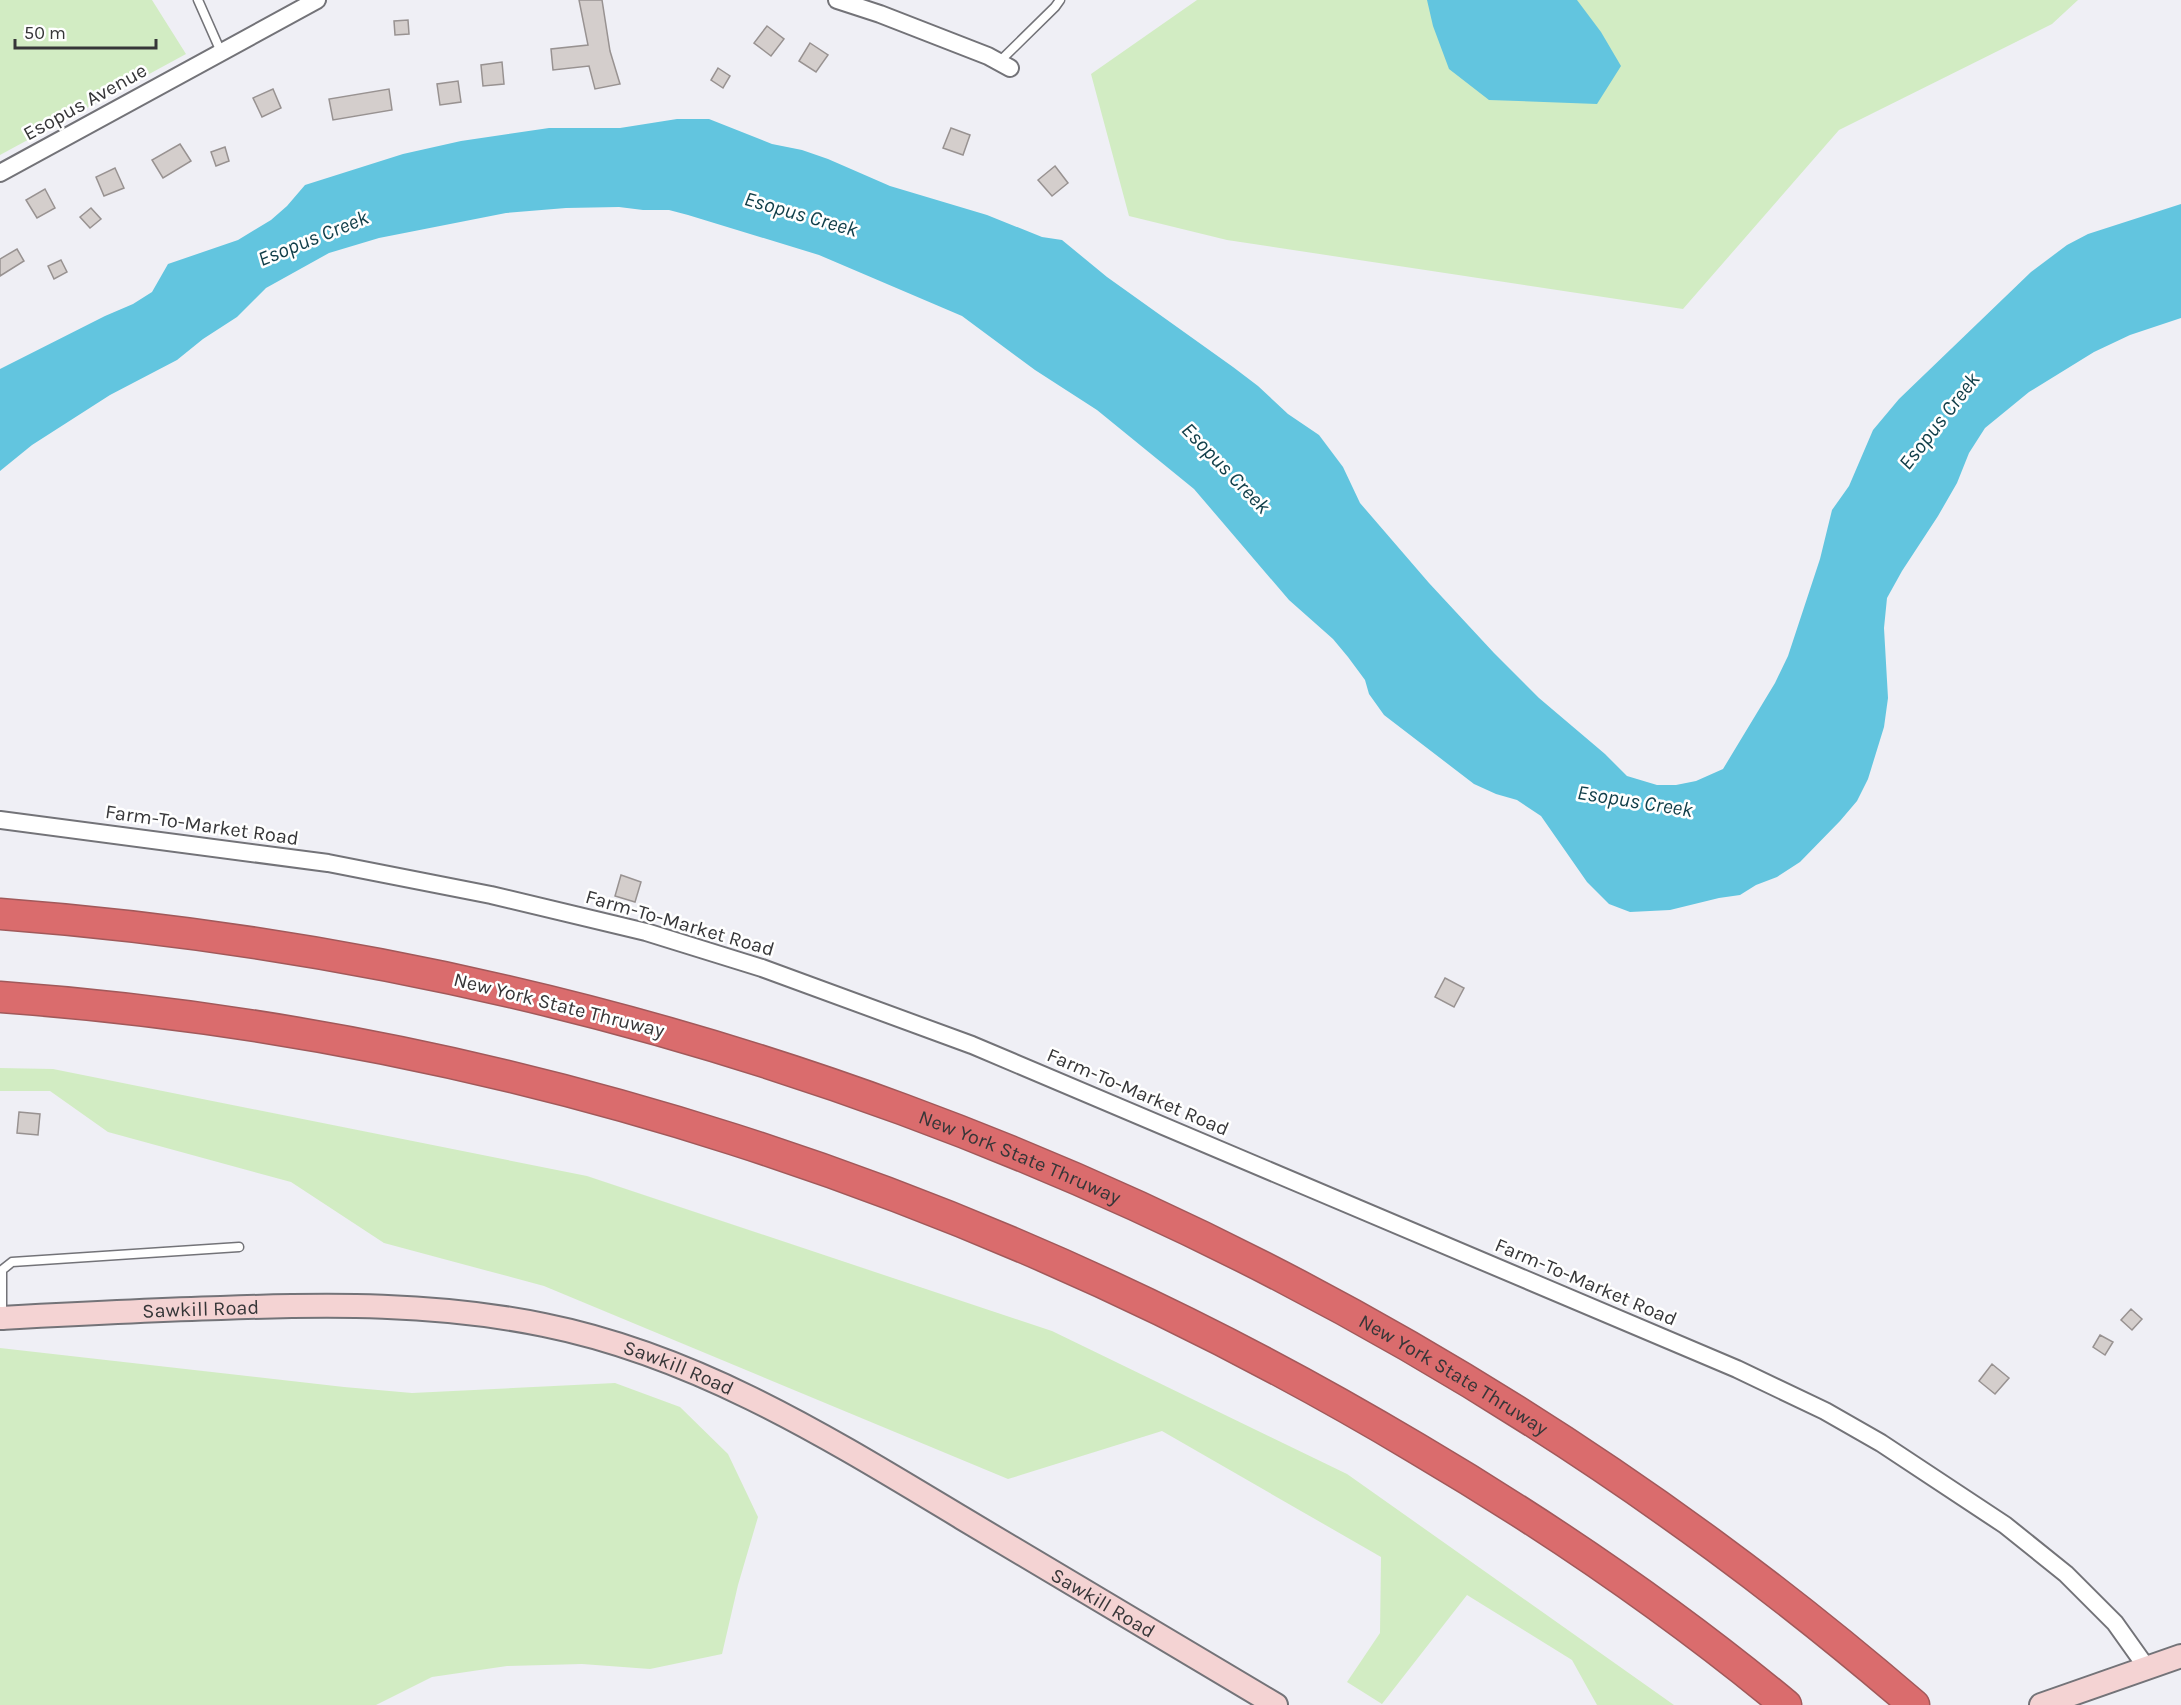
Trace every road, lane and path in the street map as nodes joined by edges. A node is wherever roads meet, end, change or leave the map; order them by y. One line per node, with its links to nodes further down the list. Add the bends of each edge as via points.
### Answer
1 (198, 0): 5 (lane)
2 (317, 0): 5 (street, Esopus Avenue)
3 (837, 0): 6 (street)
4 (1060, 0): 6 (lane)
5 (221, 52): 7 (street, Esopus Avenue)
6 (1004, 65)
7 (0, 172)
8 (0, 820): 14 (street, Farm-To-Market Road, via 328,863 502,897 646,932 762,968 972,1045 1737,1369 1825,1411 2005,1525 2066,1574 2115,1623)
9 (0, 914): 17 (highway, New York State Thruway, via 227,938 366,961 514,992 643,1025 778,1066 1045,1165 1164,1218 1300,1286 1513,1410 1716,1547)
10 (0, 997): 16 (highway, via 227,1021 485,1070 754,1145 946,1215 1138,1299 1383,1428 1615,1576)
11 (239, 1247): 12 (lane, via 12,1262 2,1270)
12 (1, 1318): 15 (street, Sawkill Road, via 301,1305 395,1306 544,1324 627,1347 682,1365 800,1422)
13 (2181, 1656): 14 (street)
14 (2147, 1668): 18 (street)
15 (1276, 1705)
16 (1786, 1705)
17 (1914, 1705)
18 (2041, 1705)

